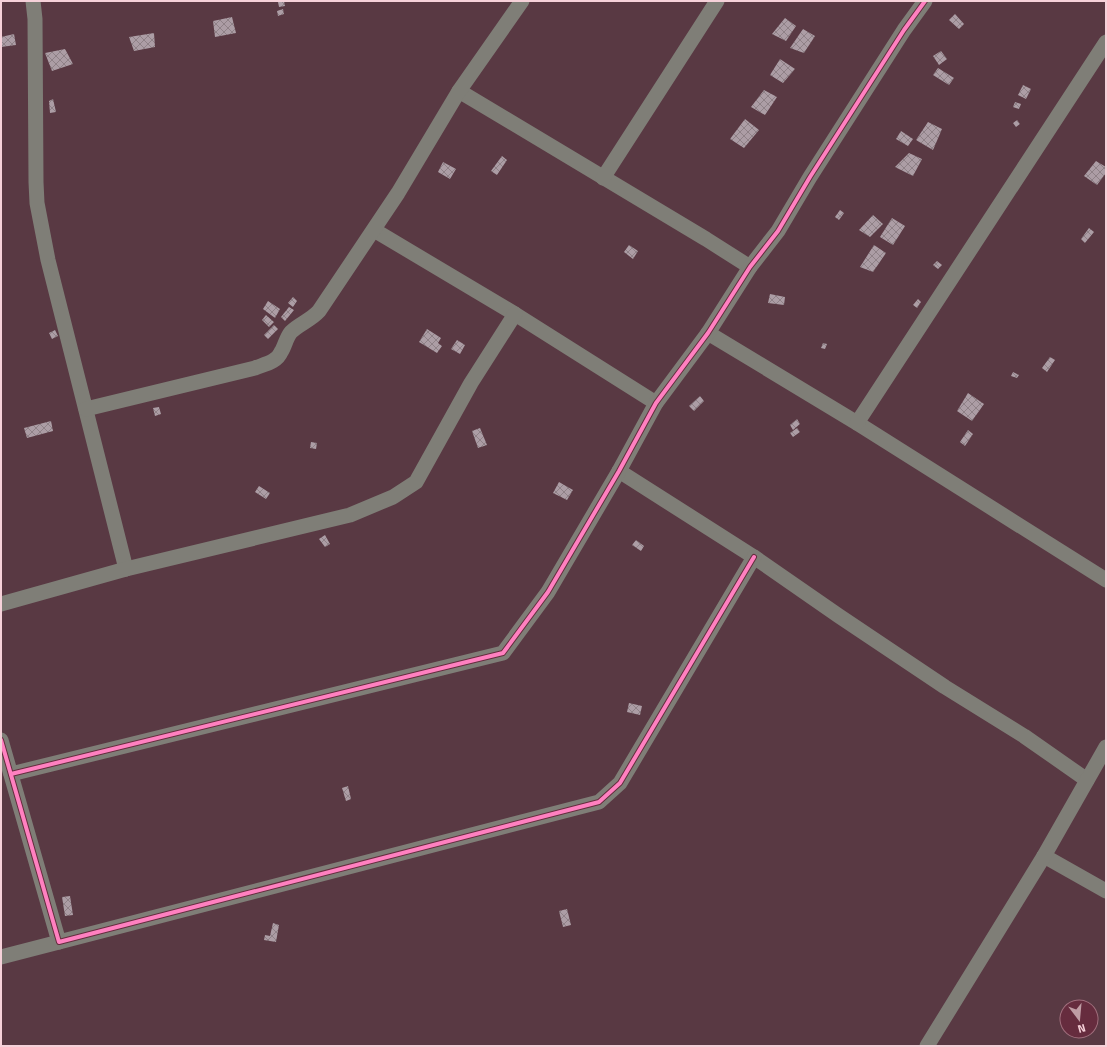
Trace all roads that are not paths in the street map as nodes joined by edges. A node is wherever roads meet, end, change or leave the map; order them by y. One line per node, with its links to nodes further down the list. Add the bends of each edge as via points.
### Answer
1 (33, 1): 13 (street, via 37,203 48,260)
2 (522, 1): 6 (street)
3 (717, 1): 7 (street)
4 (925, 1): 9 (street, via 810,177 778,231)
5 (1106, 42): 14 (street)
6 (459, 91): 7 (street); 8 (street)
7 (603, 178): 9 (street)
8 (374, 230): 10 (street); 13 (street, via 319,311 292,332 274,361 255,368)
9 (750, 267): 11 (street)
10 (515, 314): 12 (street); 17 (street, via 470,383 416,482 393,497 350,515)
11 (708, 333): 12 (street); 14 (street)
12 (656, 403): 15 (street)
13 (86, 409): 17 (street)
14 (857, 423): 18 (street)
15 (619, 470): 16 (street); 22 (street, via 548,592 503,653)
16 (754, 557): 23 (street, via 838,616 938,683 1024,736); 26 (street, via 620,783 599,802)
17 (126, 569): 19 (street)
18 (1106, 580)
19 (1, 604)
20 (1, 740): 22 (street)
21 (1106, 747): 23 (street)
22 (11, 774): 26 (street)
23 (1086, 780): 24 (street)
24 (1044, 856): 25 (street); 28 (street)
25 (1106, 890)
26 (59, 942): 27 (street)
27 (1, 957)
28 (927, 1046)

